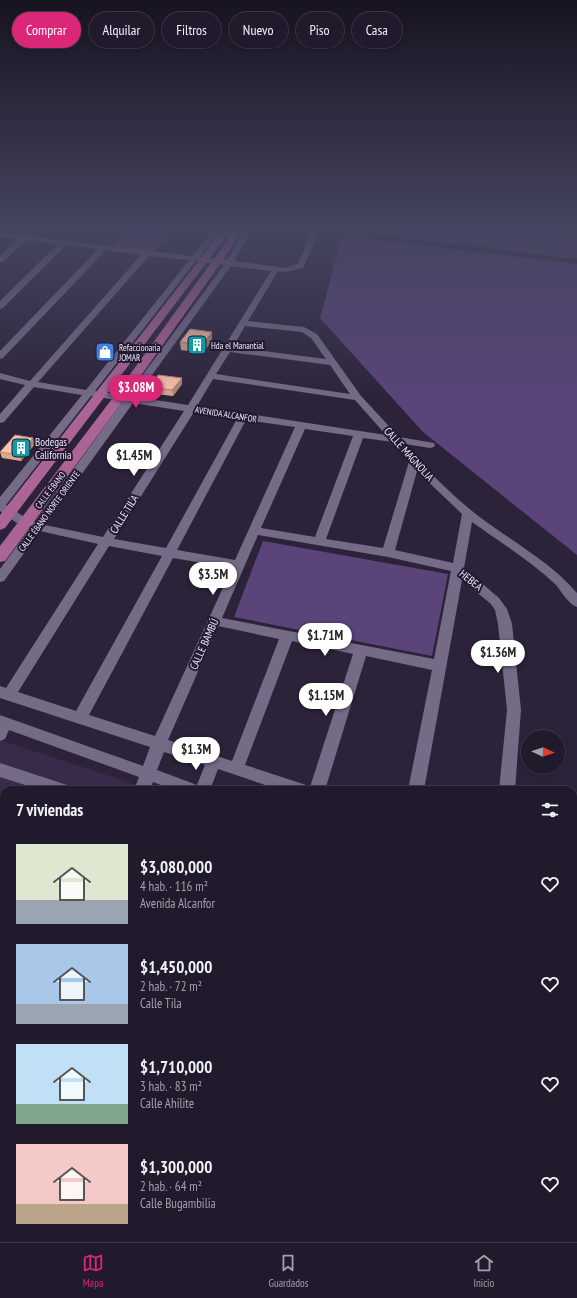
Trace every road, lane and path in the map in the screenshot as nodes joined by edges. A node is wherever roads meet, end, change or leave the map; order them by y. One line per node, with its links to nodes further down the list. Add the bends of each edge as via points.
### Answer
1 (21, 285): 8 (street)
2 (68, 285): 11 (street)
3 (119, 285): 15 (street)
4 (178, 285): 16 (street)
5 (181, 285): 17 (main road, CALLE ÉBANO)
6 (207, 285): 18 (main road, CALLE ÉBANO)
7 (266, 285): 9 (street, CALLE TILA)
8 (0, 306)
9 (243, 323): 10 (street, CALLE TILA); 12 (street, CALLE MAGNOLIA, via 309,332 317,338)
10 (226, 349): 12 (street); 14 (street, CALLE TILA)
11 (0, 356)
12 (334, 363): 19 (street, CALLE MAGNOLIA)
13 (0, 376): 15 (street, AVENIDA ALCANFOR)
14 (210, 376): 19 (street); 20 (street, CALLE TILA)
15 (32, 384): 16 (street, AVENIDA ALCANFOR); 22 (street)
16 (89, 393): 17 (street, AVENIDA ALCANFOR); 28 (street)
17 (102, 395): 18 (street, AVENIDA ALCANFOR); 28 (main road, CALLE ÉBANO)
18 (124, 398): 20 (street, AVENIDA ALCANFOR); 30 (main road, CALLE ÉBANO); 32 (street, CALLE ÉBANO NORTE ORIENTE)
19 (358, 398): 25 (street, CALLE MAGNOLIA)
20 (191, 408): 21 (street, AVENIDA ALCANFOR); 35 (street, CALLE TILA)
21 (243, 418): 23 (street, AVENIDA ALCANFOR); 36 (street)
22 (0, 420)
23 (301, 426): 24 (street, AVENIDA ALCANFOR); 33 (street, CALLE BAMBÚ)
24 (359, 435): 25 (street, AVENIDA ALCANFOR); 34 (street)
25 (397, 440): 26 (street, AVENIDA ALCANFOR); 27 (street, CALLE MAGNOLIA)
26 (430, 445)
27 (414, 462): 29 (street, CALLE MAGNOLIA); 37 (street)
28 (3, 508): 30 (street); 31 (main road, CALLE ÉBANO)
29 (468, 513): 40 (street); 42 (street, CALLE MAGNOLIA, via 543,567)
30 (25, 523): 32 (street); 38 (main road, CALLE ÉBANO)
31 (0, 525)
32 (38, 528): 35 (street); 41 (street, CALLE ÉBANO NORTE ORIENTE)
33 (255, 531): 34 (street, HEBEA); 39 (street, CALLE BAMBÚ)
34 (319, 541): 37 (street, HEBEA)
35 (107, 542): 36 (street); 47 (street, CALLE TILA)
36 (170, 553): 39 (street); 48 (street)
37 (388, 553): 40 (street, HEBEA)
38 (0, 557)
39 (240, 565): 43 (street, CALLE BAMBÚ)
40 (457, 569): 46 (street); 63 (street, HEBEA, via 495,601 501,609 505,624 514,710)
41 (0, 578)
42 (577, 602)
43 (215, 621): 44 (street); 50 (street, CALLE BAMBÚ)
44 (287, 636): 45 (street); 52 (street)
45 (361, 651): 46 (street); 61 (street)
46 (440, 666): 62 (street)
47 (5, 693): 48 (street)
48 (80, 718): 50 (street)
49 (2, 726): 54 (street)
50 (159, 744): 51 (street); 54 (street, CALLE BAMBÚ)
51 (214, 761): 52 (street); 59 (street)
52 (236, 769): 55 (street)
53 (0, 770): 56 (street)
54 (148, 775): 57 (street, CALLE BAMBÚ); 58 (street)
55 (265, 784): 60 (street)
56 (50, 786)
57 (144, 786)
58 (181, 786)
59 (204, 786)
60 (276, 786)
61 (318, 786)
62 (417, 786)
63 (507, 786)

